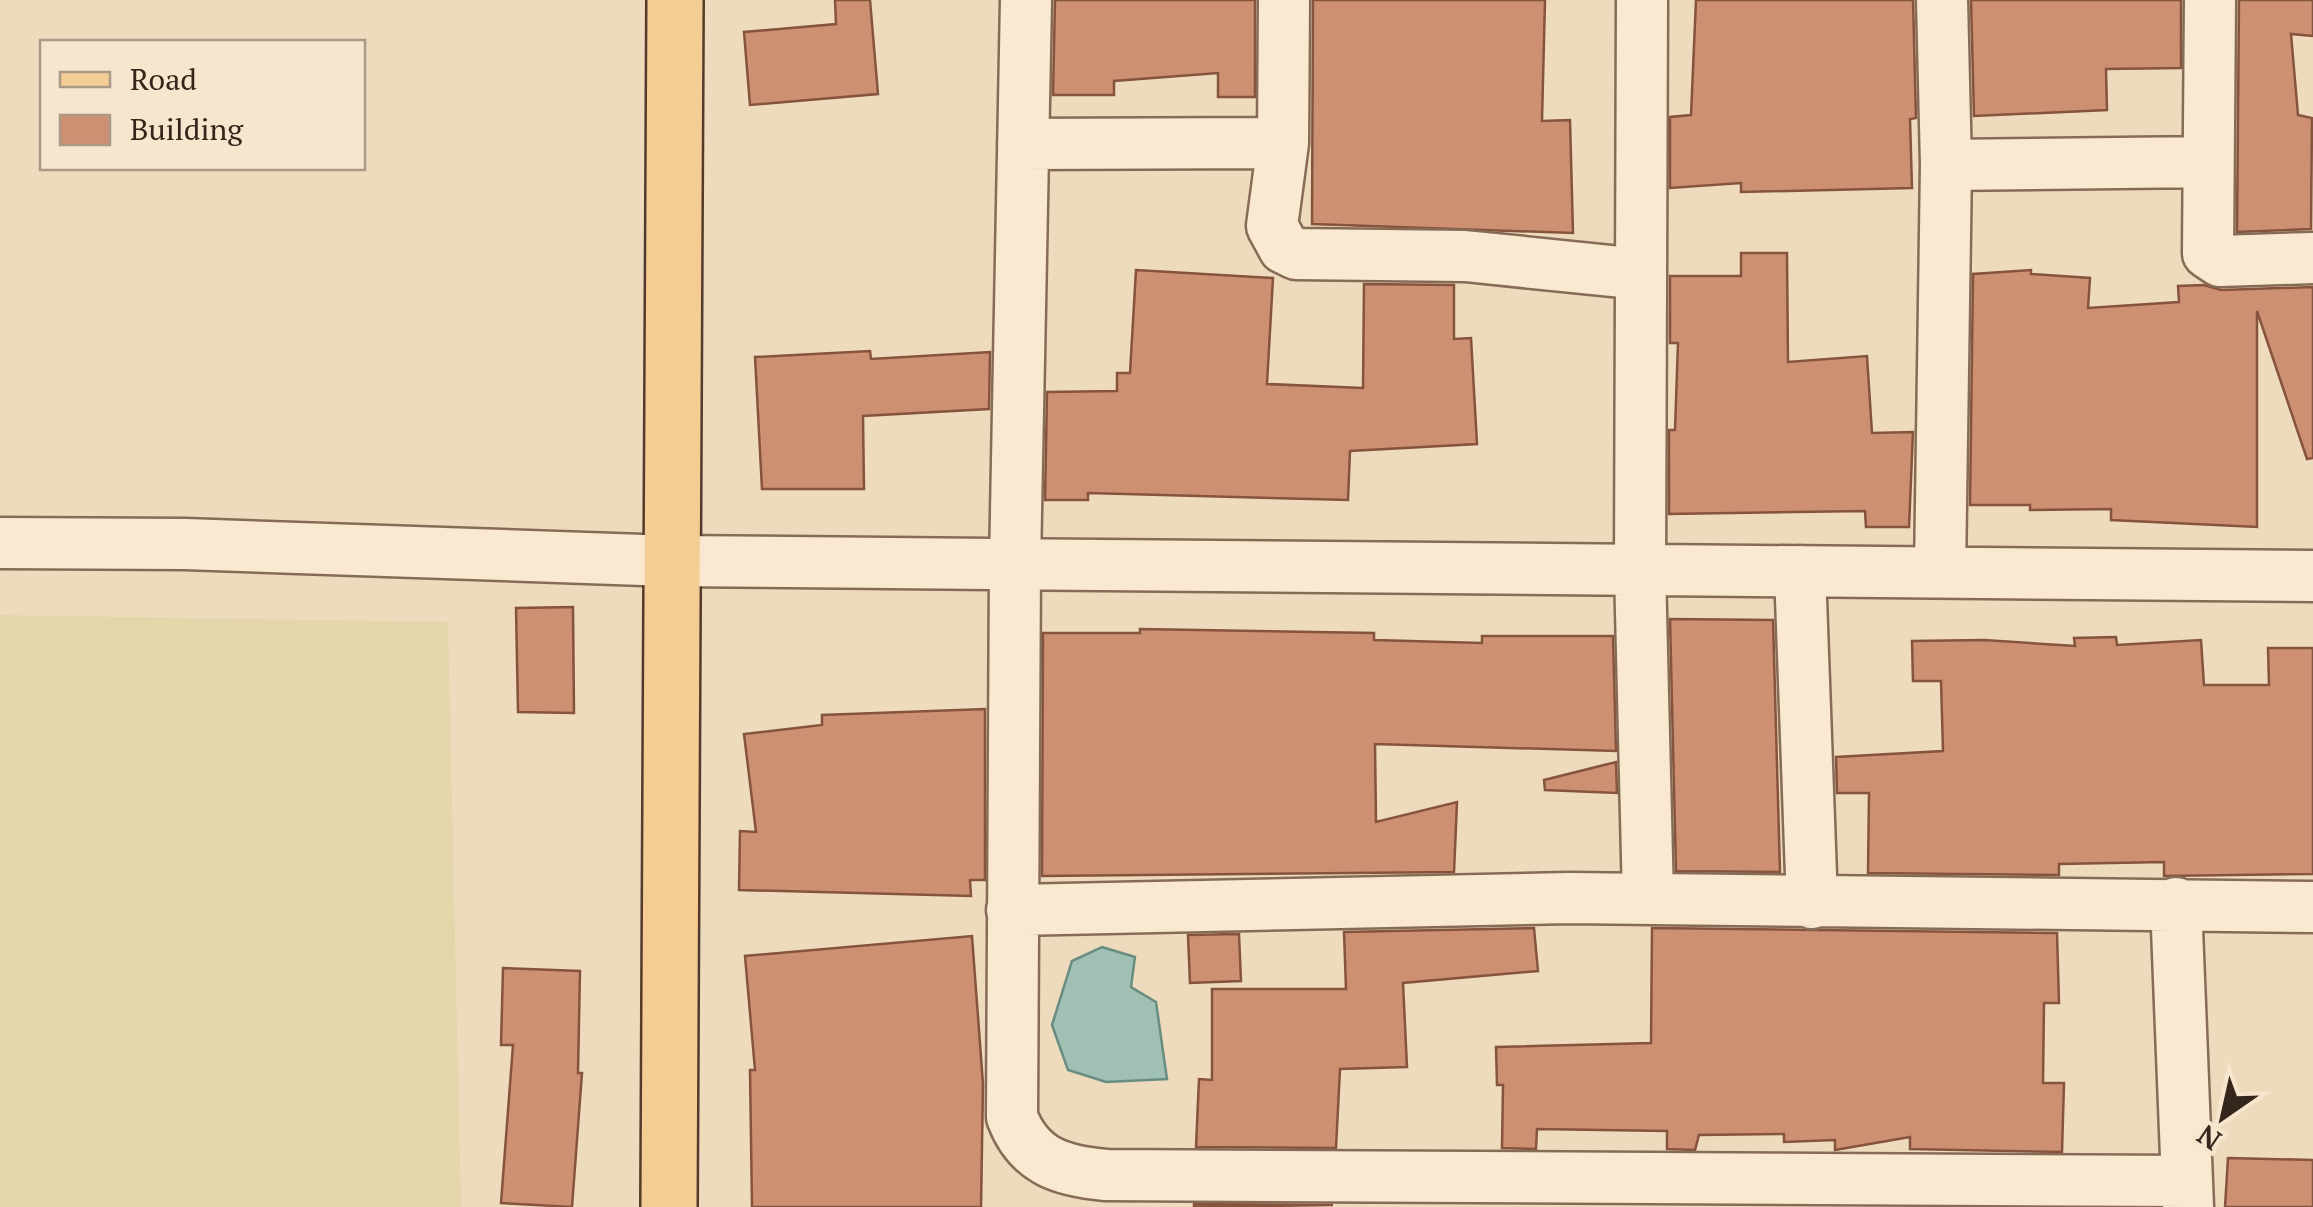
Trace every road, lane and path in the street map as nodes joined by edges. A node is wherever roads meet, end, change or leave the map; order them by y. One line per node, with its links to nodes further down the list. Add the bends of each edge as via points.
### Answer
1 (674, 0): 14 (main road)
2 (1026, 0): 8 (street)
3 (1284, 0): 7 (street)
4 (1642, 0): 12 (street)
5 (1942, 0): 10 (street)
6 (2210, 0): 9 (street)
7 (1283, 143): 8 (street); 12 (street, via 1272,226 1284,248 1296,254 1465,256)
8 (1023, 144): 15 (street)
9 (2206, 162): 10 (street); 11 (street, via 2208,254 2220,261)
10 (1946, 165): 18 (street)
11 (2313, 258)
12 (1641, 274): 16 (street)
13 (0, 543): 14 (street)
14 (672, 561): 15 (street); 26 (main road)
15 (1014, 564): 16 (street); 24 (street)
16 (1640, 570): 17 (street); 20 (street)
17 (1800, 571): 18 (street); 21 (street)
18 (1940, 572): 19 (street)
19 (2313, 576)
20 (1648, 899): 21 (street); 24 (street)
21 (1812, 902): 22 (street)
22 (2176, 903): 23 (street); 25 (street)
23 (2313, 907)
24 (1012, 910): 25 (street, via 1012,1118 1021,1140 1066,1172)
25 (2188, 1194)
26 (669, 1207)

